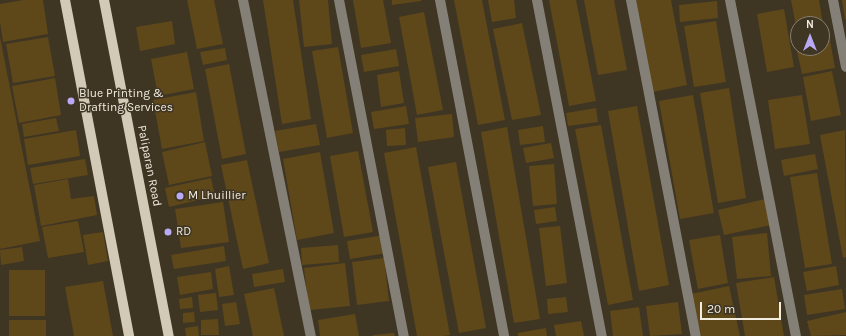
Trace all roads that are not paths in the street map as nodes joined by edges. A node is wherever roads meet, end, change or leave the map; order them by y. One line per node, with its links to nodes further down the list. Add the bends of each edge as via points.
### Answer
1 (65, 0): 11 (main road)
2 (104, 0): 12 (main road, Paliparan Road)
3 (243, 0): 13 (street)
4 (339, 0): 14 (street)
5 (440, 0): 15 (street)
6 (537, 0): 16 (street)
7 (631, 0): 17 (street)
8 (730, 0): 18 (street)
9 (833, 0): 10 (street)
10 (846, 67)
11 (129, 336)
12 (169, 336)
13 (311, 336)
14 (404, 336)
15 (504, 336)
16 (602, 336)
17 (696, 336)
18 (796, 336)

